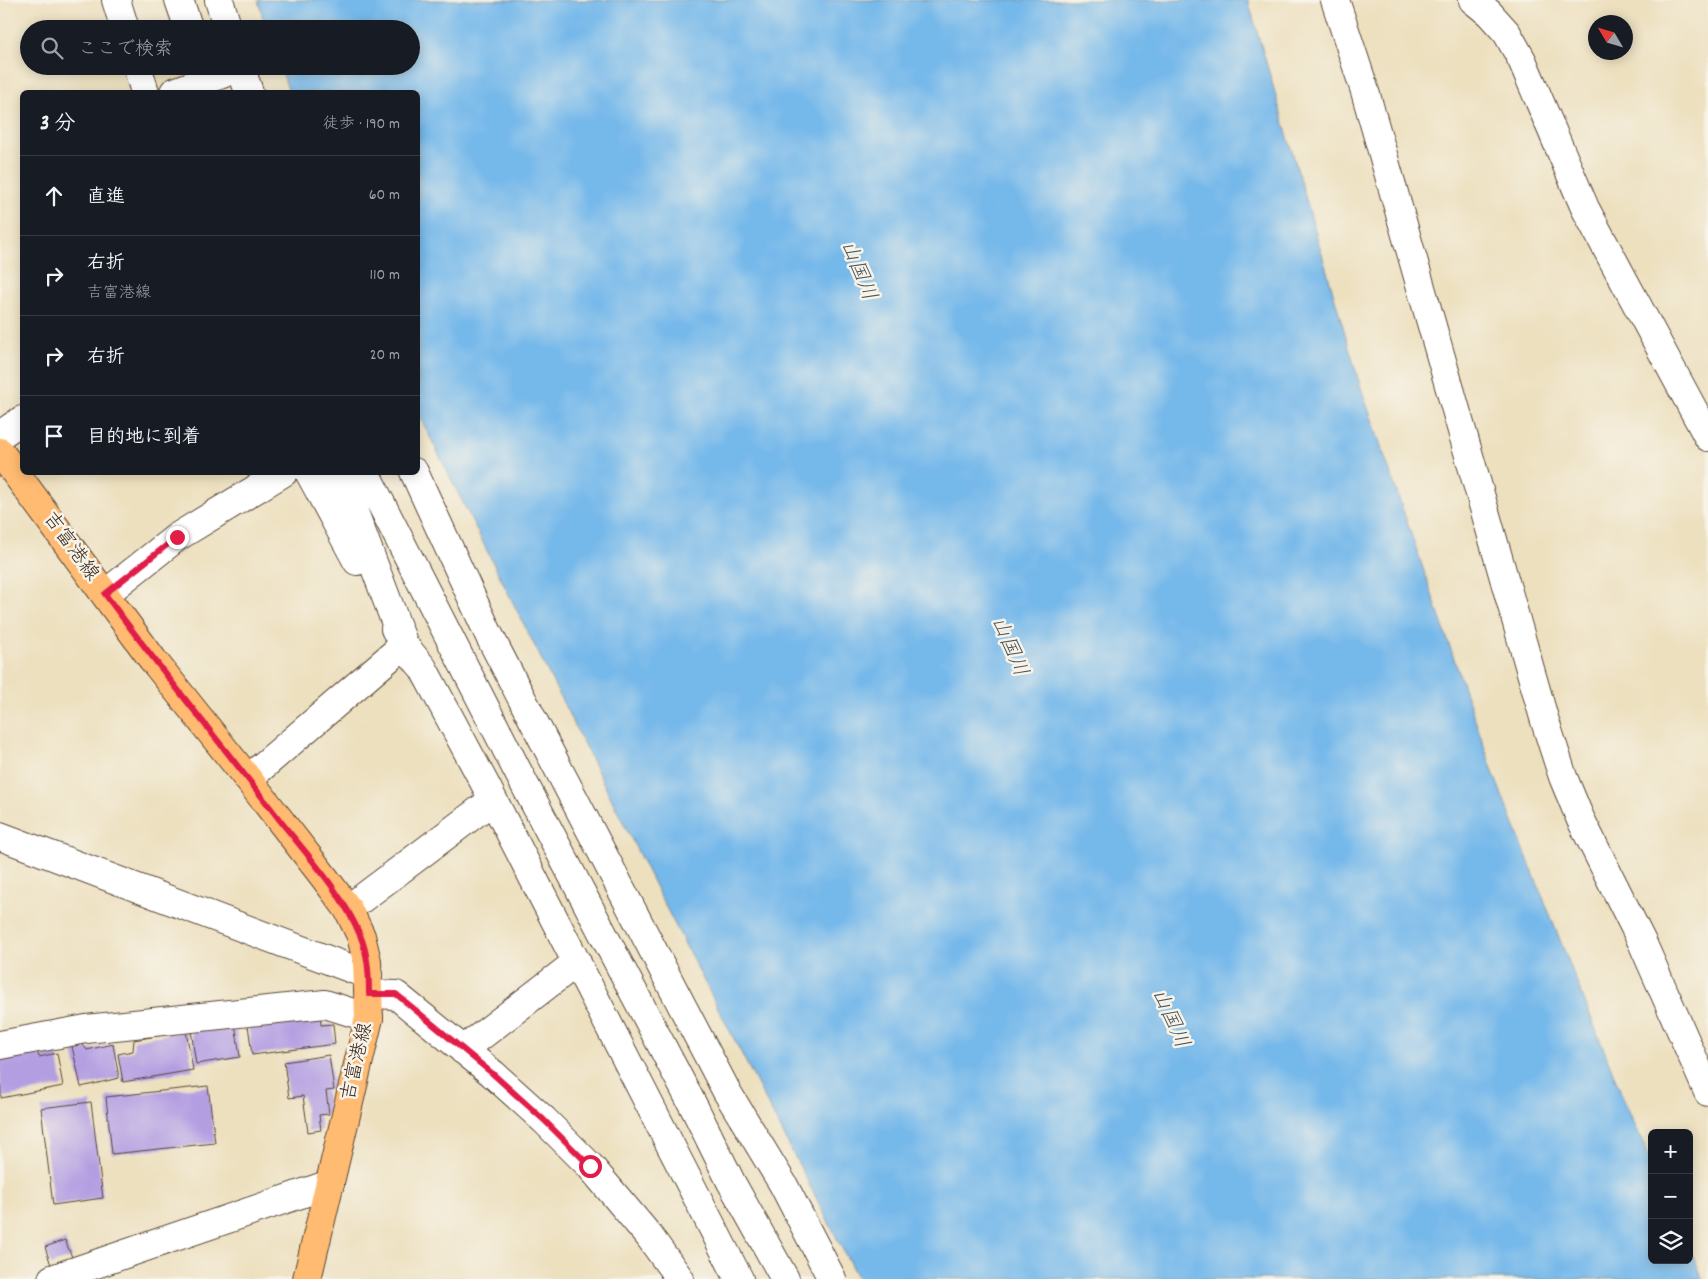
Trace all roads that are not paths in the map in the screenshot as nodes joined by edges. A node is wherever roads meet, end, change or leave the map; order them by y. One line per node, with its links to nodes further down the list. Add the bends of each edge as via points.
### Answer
1 (116, 0): 6 (street)
2 (179, 0): 7 (street)
3 (219, 0): 8 (street)
4 (1335, 0): 40 (street, via 1364,88 1563,777 1580,818)
5 (1483, 4): 17 (street, via 1507,33 1522,60 1585,208)
6 (122, 20)
7 (186, 20)
8 (225, 20)
9 (140, 75): 13 (street)
10 (219, 75): 12 (street)
11 (244, 75): 15 (street)
12 (206, 80): 14 (street)
13 (144, 90)
14 (179, 90)
15 (248, 90)
16 (20, 421): 18 (street)
17 (1705, 421)
18 (0, 435)
19 (0, 452): 25 (main road, 吉富港線)
20 (279, 475): 25 (street, via 177,537)
21 (311, 475): 27 (street)
22 (340, 475): 27 (street)
23 (415, 475): 26 (street)
24 (370, 480): 28 (street)
25 (105, 594): 32 (main road, 吉富港線)
26 (490, 635): 28 (street); 30 (street)
27 (404, 645): 29 (street); 32 (street)
28 (456, 653): 29 (street); 31 (street)
29 (423, 668): 33 (street)
30 (548, 749): 31 (street); 41 (street)
31 (516, 768): 33 (street); 43 (street)
32 (248, 779): 35 (main road, 吉富港線)
33 (489, 792): 35 (street); 36 (street)
34 (0, 836): 37 (street)
35 (348, 910): 37 (main road, 吉富港線, via 368,961)
36 (576, 962): 39 (street); 47 (street)
37 (369, 996): 38 (street, via 325,1004 86,1029); 39 (street, via 396,994); 45 (main road, 吉富港線)
38 (0, 1046)
39 (463, 1050): 51 (street, via 544,1120 590,1166 649,1236)
40 (1700, 1053): 42 (street)
41 (727, 1092): 43 (street); 46 (street)
42 (1708, 1092)
43 (696, 1111): 44 (street)
44 (731, 1182): 47 (street); 53 (street)
45 (330, 1184): 48 (street); 50 (main road, 吉富港線)
46 (783, 1184): 54 (street, via 787,1219); 55 (street)
47 (701, 1204): 52 (street)
48 (116, 1269): 49 (street)
49 (52, 1279)
50 (307, 1279)
51 (680, 1279)
52 (739, 1279)
53 (784, 1279)
54 (814, 1279)
55 (832, 1279)

